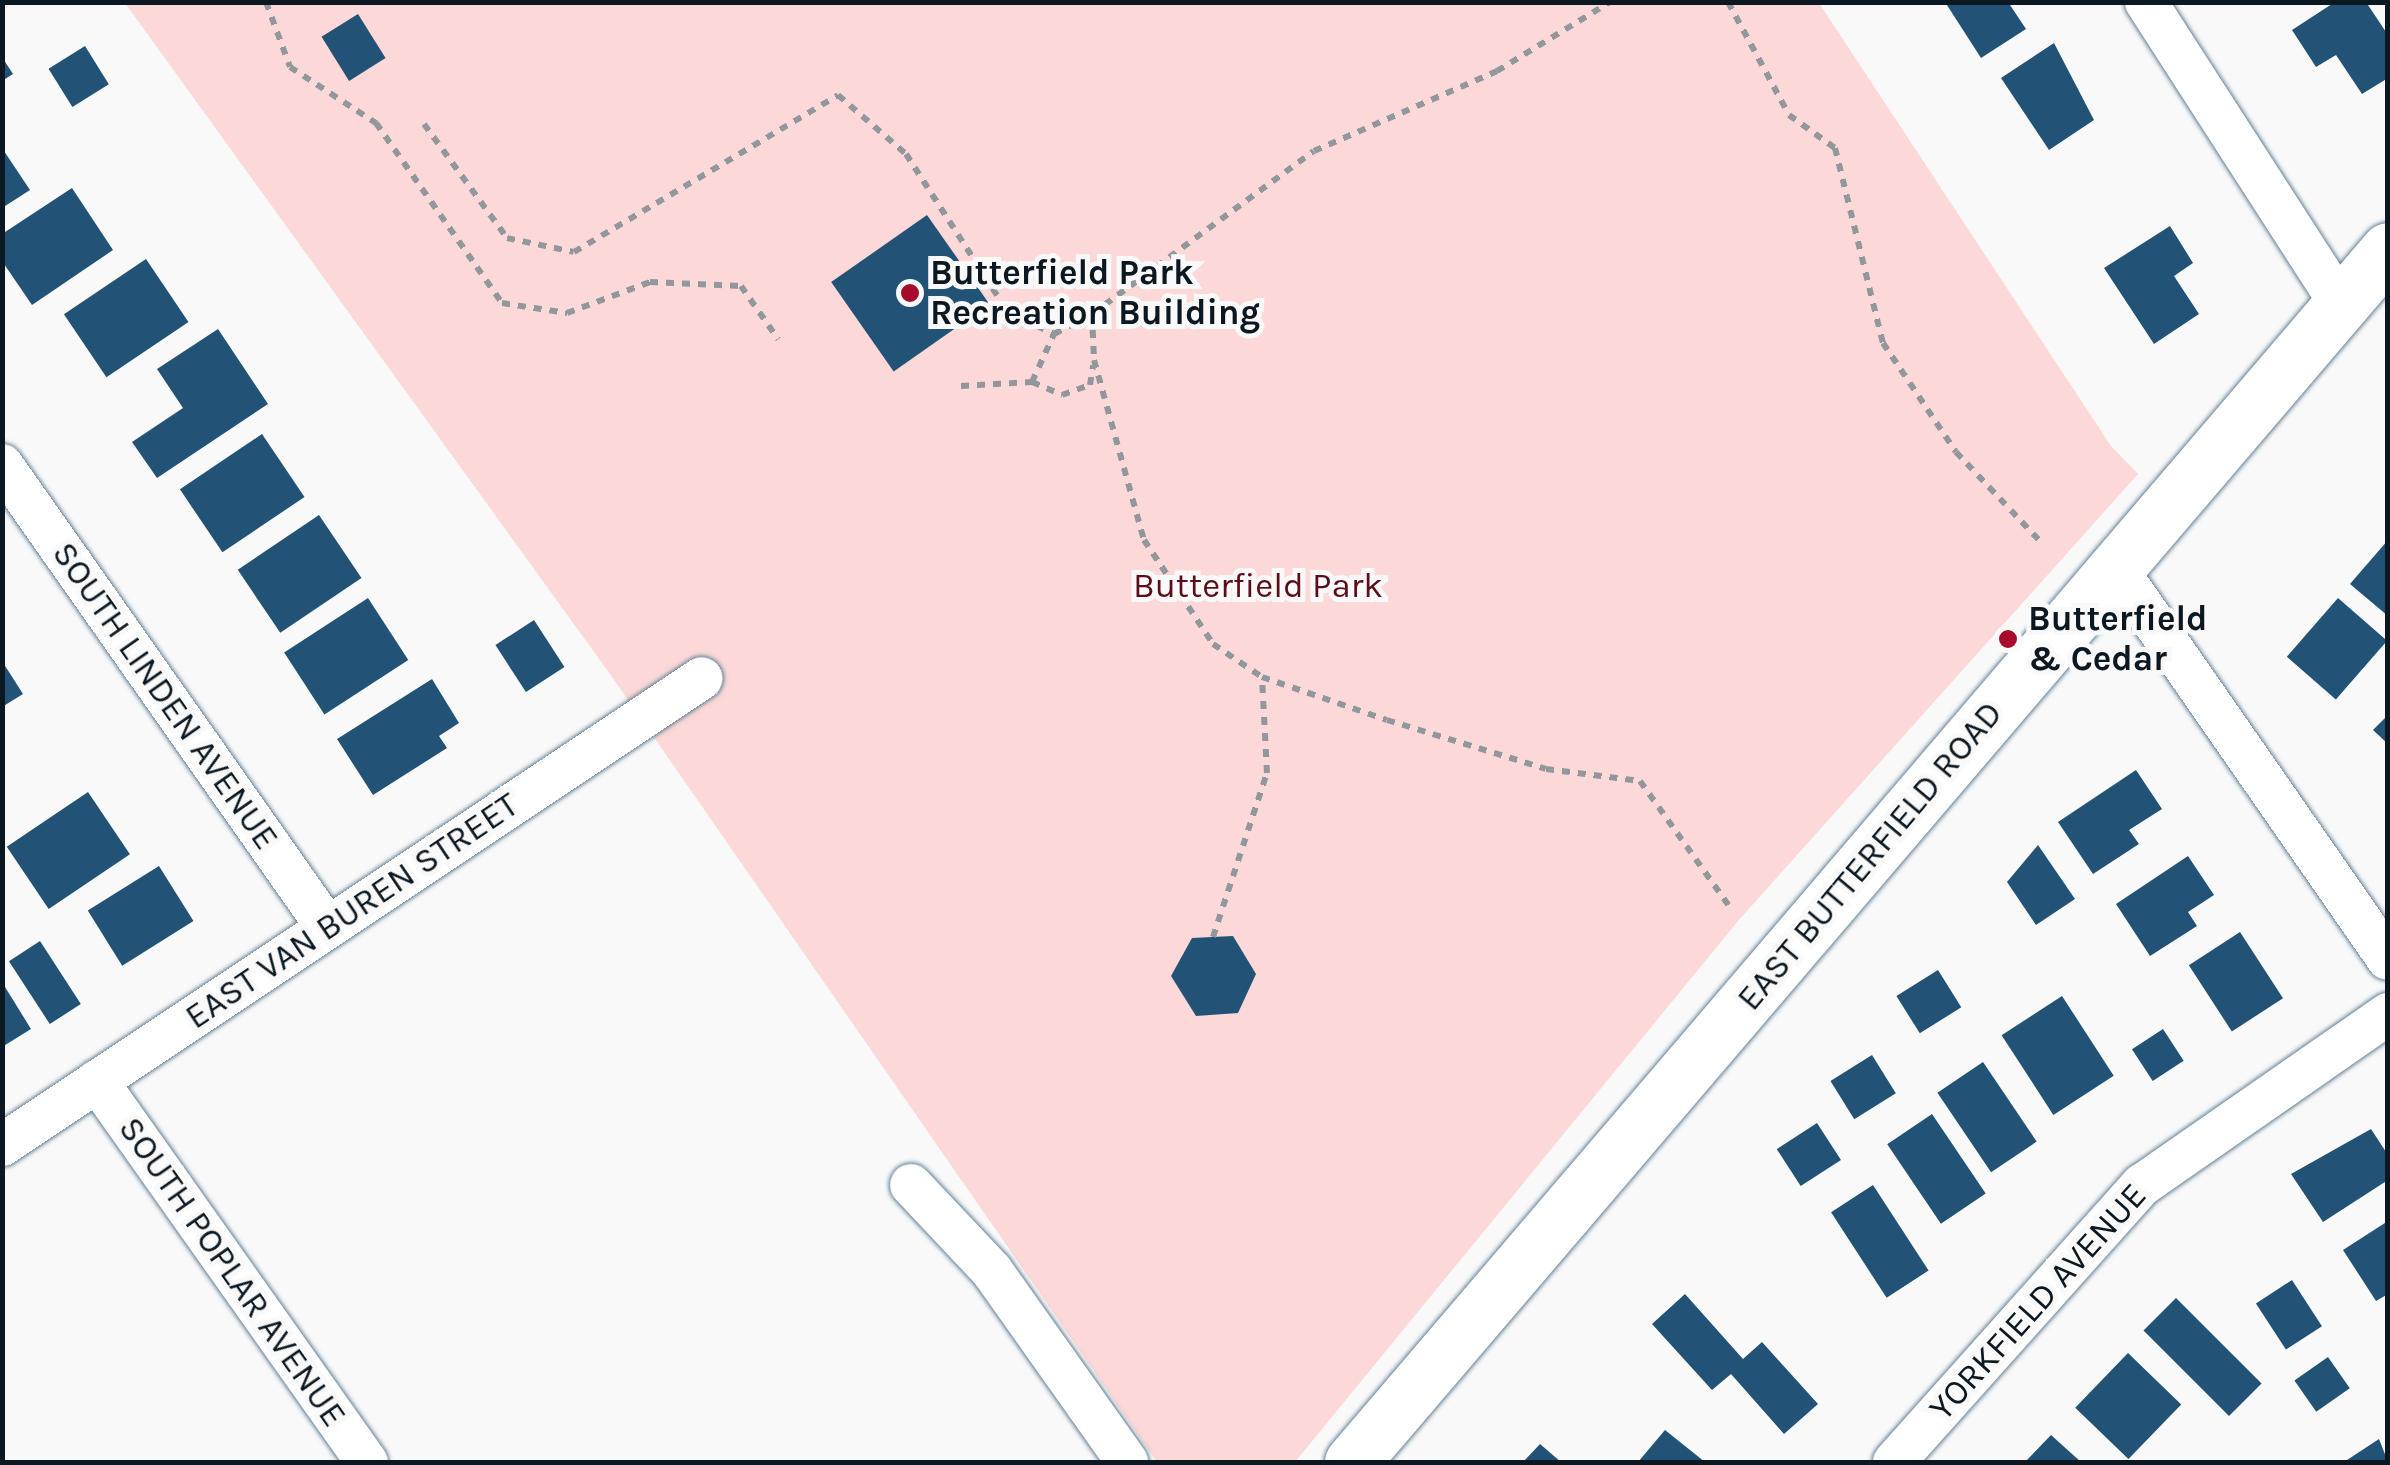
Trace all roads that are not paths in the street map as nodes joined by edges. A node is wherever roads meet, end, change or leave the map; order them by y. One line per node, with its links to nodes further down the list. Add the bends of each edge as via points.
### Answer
1 (2146, 2): 3 (street)
2 (2388, 250): 3 (main road, EAST BUTTERFIELD ROAD)
3 (2341, 304): 5 (main road, EAST BUTTERFIELD ROAD)
4 (2, 466): 7 (street, SOUTH LINDEN AVENUE)
5 (2116, 568): 8 (street); 15 (main road, EAST BUTTERFIELD ROAD)
6 (702, 678): 7 (street, EAST VAN BUREN STREET)
7 (327, 927): 10 (street, EAST VAN BUREN STREET)
8 (2388, 959)
9 (2388, 1014): 16 (street, YORKFIELD AVENUE, via 2142,1185)
10 (97, 1081): 11 (street, EAST VAN BUREN STREET); 13 (street, SOUTH POPLAR AVENUE)
11 (2, 1145)
12 (911, 1185): 14 (street, via 992,1270)
13 (368, 1462)
14 (1128, 1462)
15 (1352, 1462)
16 (1894, 1462)

